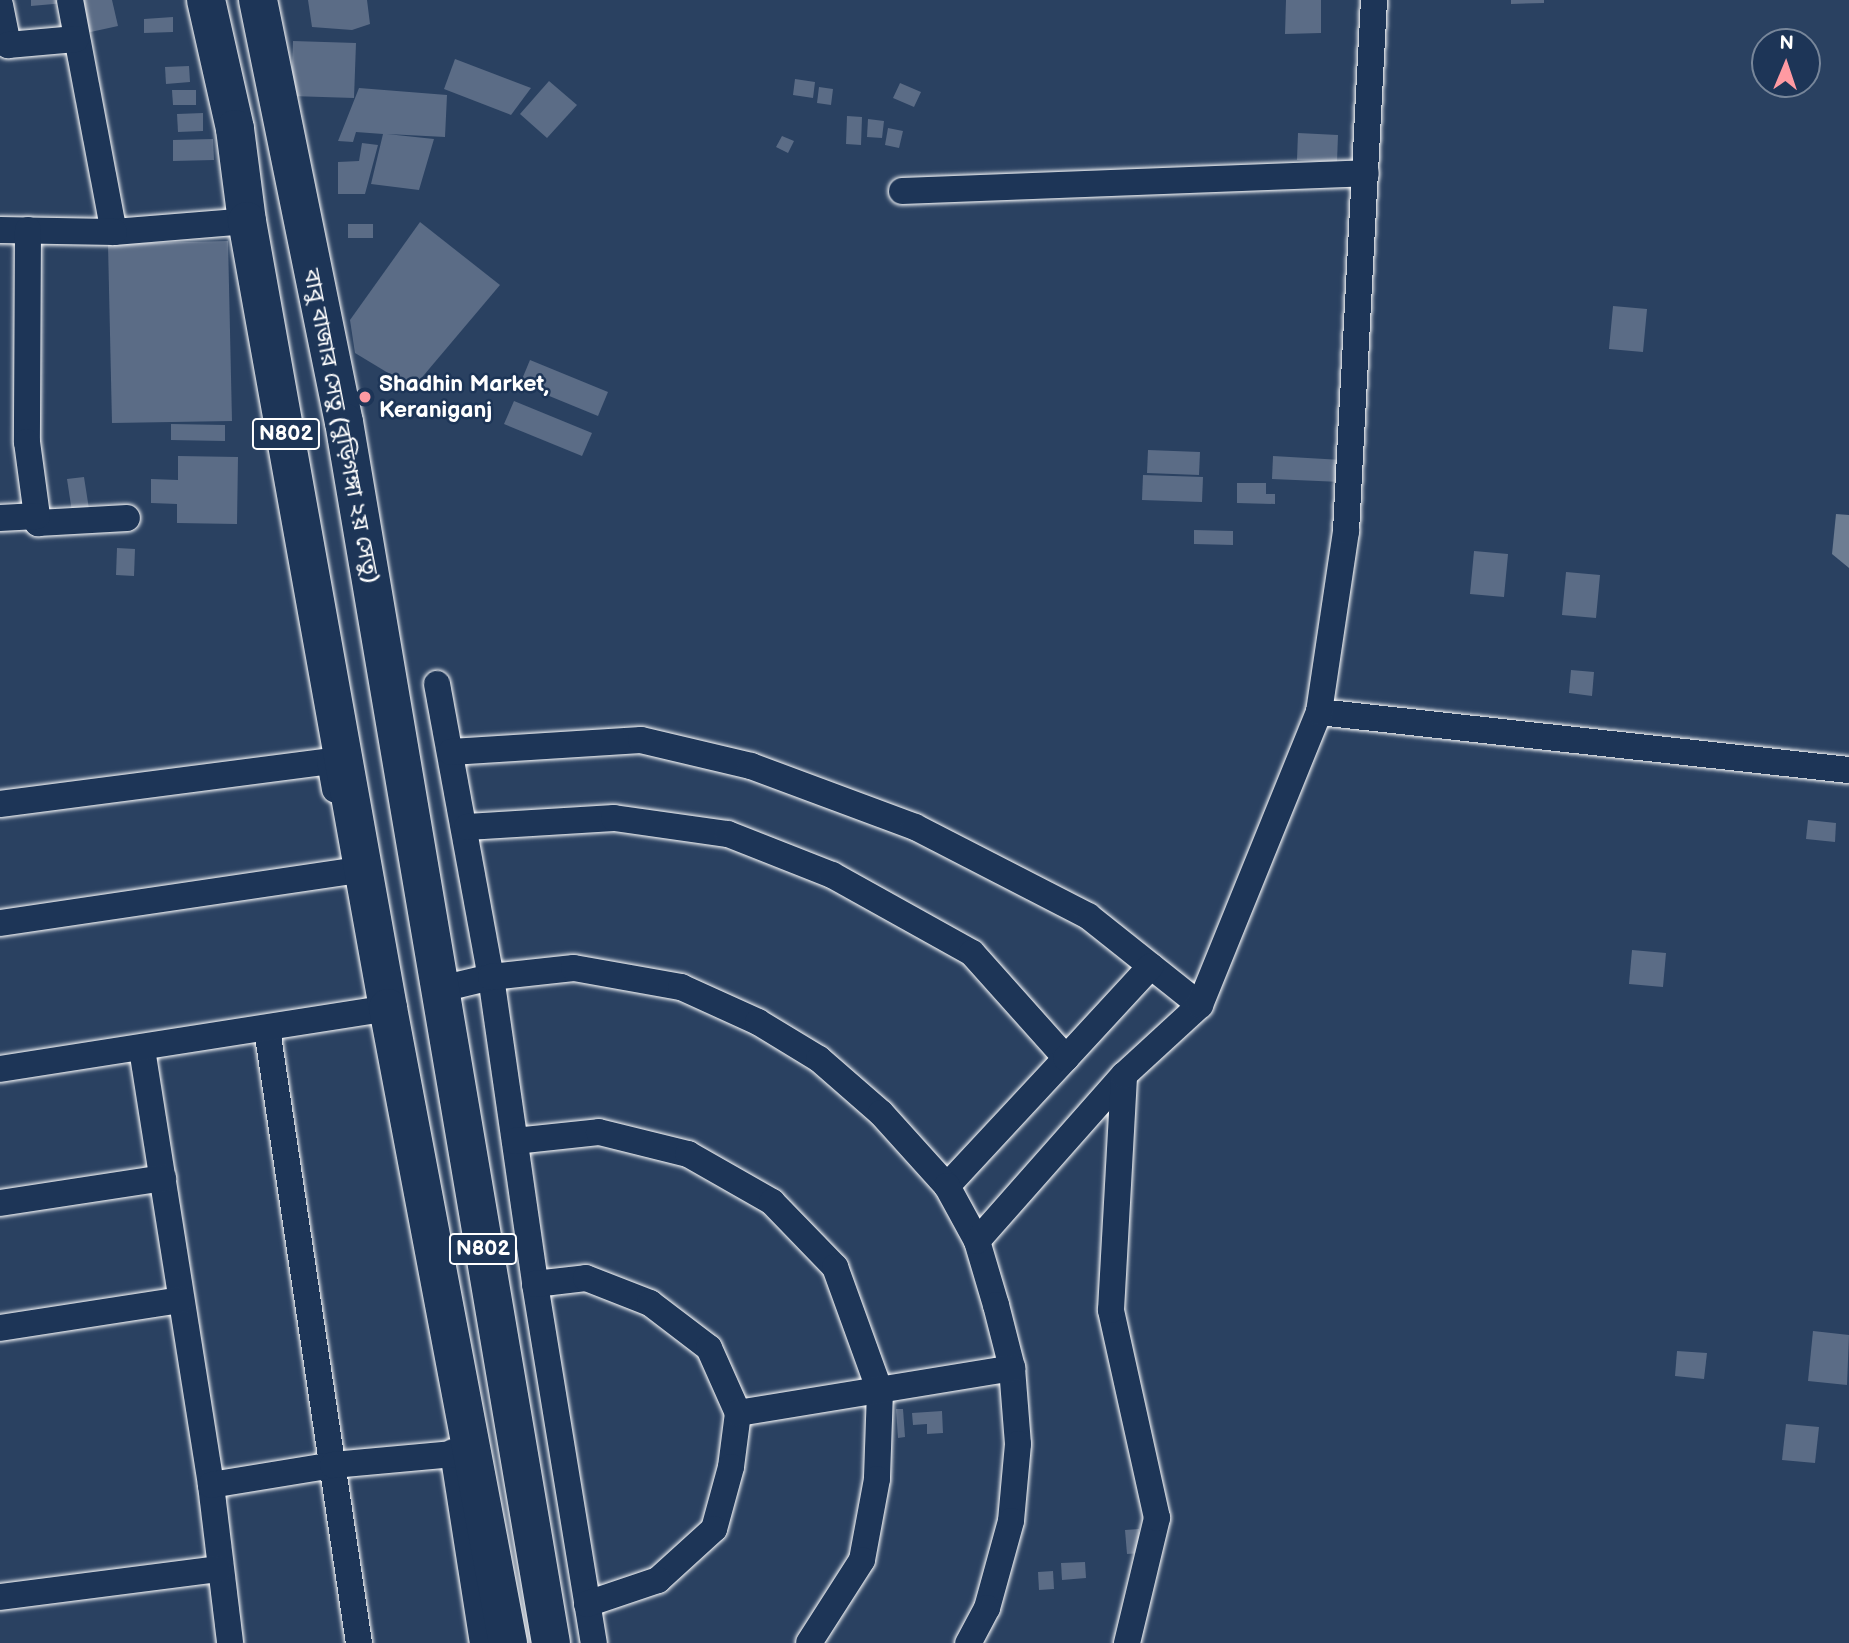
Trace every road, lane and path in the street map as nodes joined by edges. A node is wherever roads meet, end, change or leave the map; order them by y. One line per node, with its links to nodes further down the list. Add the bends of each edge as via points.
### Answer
1 (70, 0): 6 (street)
2 (206, 0): 9 (highway, N802, via 235,129)
3 (258, 0): 26 (highway, বাবু বাজার সেতু (বুড়িগঙ্গা ২য় সেতু) / N802, via 344,422)
4 (1374, 0): 7 (street)
5 (0, 5): 6 (street, via 8,45)
6 (76, 39): 12 (street)
7 (1366, 173): 8 (street); 17 (street, via 1346,530)
8 (902, 191)
9 (247, 221): 12 (street); 22 (highway, N802)
10 (0, 230): 11 (street)
11 (27, 230): 12 (street); 13 (street, via 27,442)
12 (114, 232)
13 (37, 516): 14 (street, via 38,523); 15 (street)
14 (127, 518)
15 (0, 519)
16 (437, 684): 18 (street)
17 (1318, 712): 19 (street); 27 (street)
18 (451, 752): 21 (street); 24 (street, via 641,740 751,766 915,827 1088,916)
19 (1849, 770)
20 (0, 804): 22 (street, via 330,761)
21 (467, 827): 25 (street); 31 (street, via 614,818 728,834 832,875 972,953)
22 (358, 871): 23 (street); 28 (highway, N802)
23 (0, 923)
24 (1152, 966): 27 (street); 31 (street)
25 (491, 977): 26 (street); 34 (street); 36 (street, via 575,968 681,987 758,1022 819,1059 881,1113)
26 (441, 989): 55 (highway, N802)
27 (1200, 1005): 33 (street)
28 (381, 1010): 29 (street); 45 (street); 54 (highway, N802)
29 (267, 1029): 30 (street); 46 (street)
30 (142, 1049): 32 (street); 35 (street)
31 (1066, 1058): 36 (street)
32 (0, 1069)
33 (1124, 1075): 38 (street); 59 (street, via 1111,1310 1157,1518)
34 (515, 1141): 39 (street); 43 (street, via 599,1132 688,1154 772,1202 835,1267)
35 (163, 1178): 37 (street); 40 (street)
36 (947, 1186): 38 (street)
37 (0, 1203)
38 (977, 1241): 42 (street)
39 (535, 1284): 44 (street, via 586,1278 650,1303 709,1348); 50 (street)
40 (181, 1300): 41 (street); 47 (street)
41 (0, 1328)
42 (1012, 1368): 43 (street); 58 (street, via 1018,1444 1011,1521 987,1608)
43 (880, 1391): 44 (street); 57 (street, via 877,1479 862,1560)
44 (738, 1413): 50 (street, via 732,1467 714,1529 658,1580)
45 (454, 1454): 46 (street); 53 (street)
46 (333, 1465): 47 (street); 52 (street)
47 (211, 1485): 48 (street)
48 (218, 1569): 49 (street); 51 (street)
49 (0, 1597)
50 (587, 1604): 56 (street)
51 (230, 1643)
52 (359, 1643)
53 (484, 1643)
54 (508, 1643)
55 (551, 1643)
56 (594, 1643)
57 (809, 1643)
58 (968, 1643)
59 (1127, 1643)

